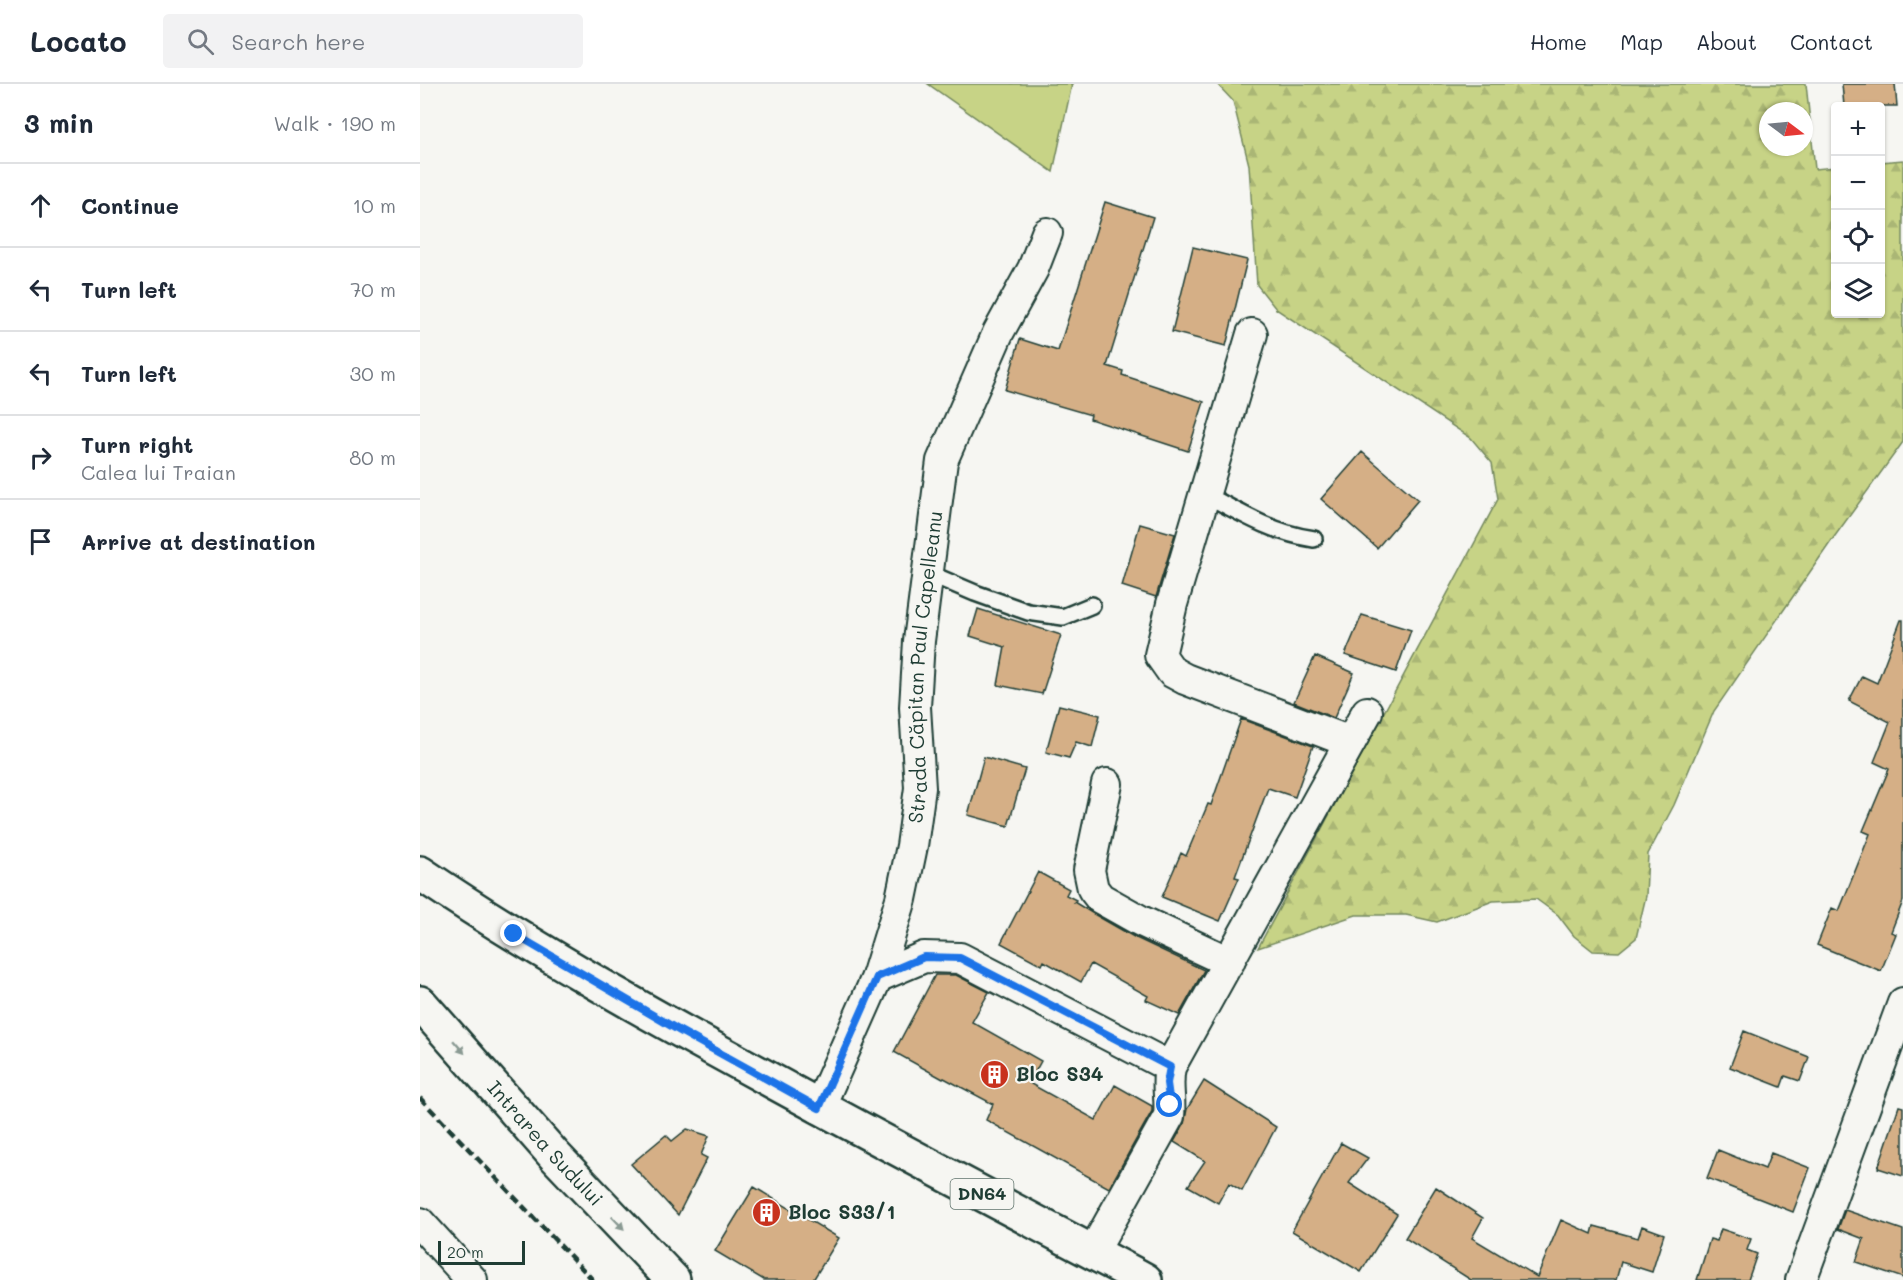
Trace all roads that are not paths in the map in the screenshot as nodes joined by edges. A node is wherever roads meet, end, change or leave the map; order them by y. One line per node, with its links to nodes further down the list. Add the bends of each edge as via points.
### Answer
1 (1047, 233): 5 (street, Strada Căpitan Paul Capelleanu, via 942,461)
2 (1252, 334): 3 (street)
3 (1205, 494): 4 (lane, via 1264,526); 8 (street, via 1160,655 1172,672 1185,679)
4 (1314, 539)
5 (928, 573): 6 (lane, via 1028,612 1063,617); 12 (street, Strada Căpitan Paul Capelleanu, via 915,706 920,788 901,899)
6 (1092, 605)
7 (1366, 712): 8 (street)
8 (1350, 742): 11 (street)
9 (1107, 784): 11 (street, via 1089,870 1093,889 1100,898 1141,921)
10 (420, 873): 16 (main road, DN64, via 589,979)
11 (1229, 962): 15 (street)
12 (877, 977): 15 (street, via 924,957 960,958); 16 (street, Strada Căpitan Paul Capelleanu)
13 (420, 1003): 20 (main road, Intrarea Sudului, one-way to 20, via 554,1155)
14 (1903, 1003): 22 (street)
15 (1170, 1067): 18 (street, via 1169,1116)
16 (819, 1108): 18 (main road, DN64)
17 (420, 1223): 19 (street)
18 (1093, 1252): 21 (main road, DN64)
19 (471, 1280)
20 (673, 1280)
21 (1145, 1280)
22 (1801, 1280)

